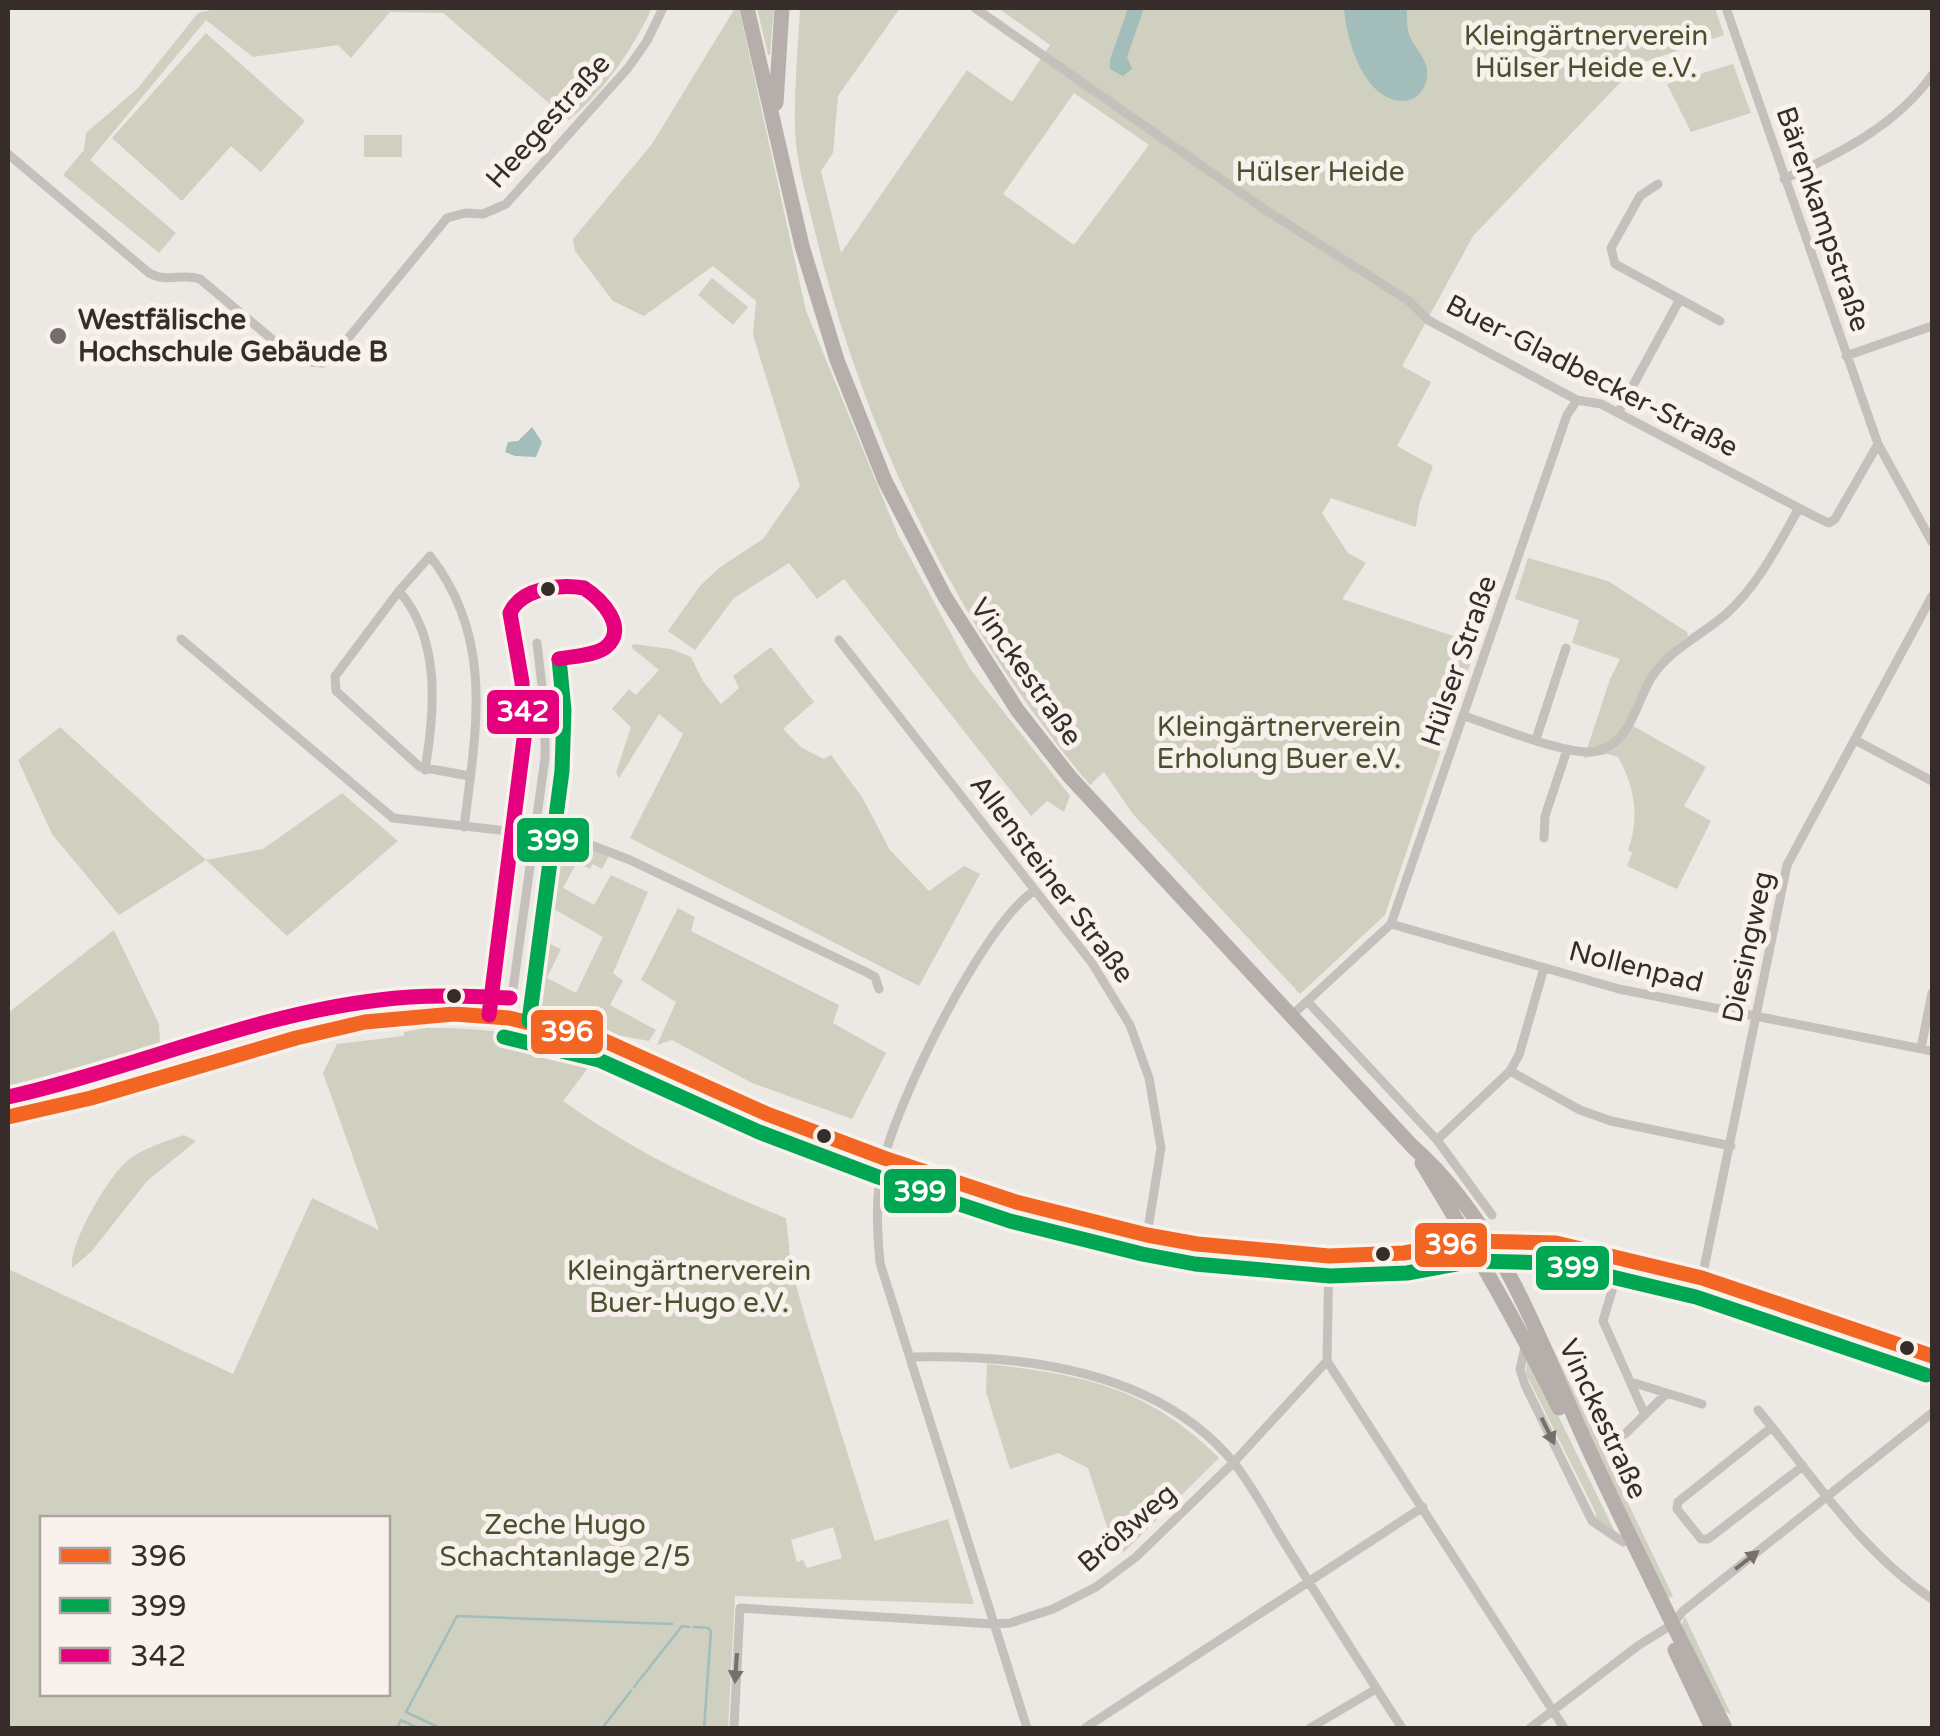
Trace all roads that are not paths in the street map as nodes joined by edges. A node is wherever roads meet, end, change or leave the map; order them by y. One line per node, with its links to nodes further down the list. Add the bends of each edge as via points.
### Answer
1 (663, 8): 8 (street, Heegestraße, via 628,68 520,190 497,210 447,218 336,353 315,365 298,361 200,279 149,273)
2 (747, 8): 7 (main road, Vinckestraße)
3 (782, 8): 7 (main road, Vinckestraße)
4 (975, 8): 15 (street, Buer-Gladbecker-Straße, via 1428,320)
5 (1726, 8): 9 (street, Bärenkampstraße)
6 (1932, 74): 9 (street, via 1863,138)
7 (776, 122): 42 (main road, Vinckestraße, via 802,246 837,360 885,481 945,597 1018,711 1070,777)
8 (8, 154)
9 (1784, 179): 14 (street, Bärenkampstraße)
10 (1658, 184): 11 (street, via 1640,196 1611,248 1615,264)
11 (1680, 298): 12 (street); 16 (street)
12 (1720, 321)
13 (1932, 326): 14 (street)
14 (1846, 356): 17 (street, Bärenkampstraße)
15 (1577, 400): 16 (street, Buer-Gladbecker-Straße); 26 (street, Hülser Straße, via 1566,414)
16 (1618, 414): 18 (street, Buer-Gladbecker-Straße)
17 (1878, 444): 18 (street, Buer-Gladbecker-Straße, via 1835,519 1829,523); 19 (street)
18 (1799, 508): 29 (street, via 1748,591 1663,661 1615,744 1587,753)
19 (1932, 542)
20 (398, 591): 30 (street, via 418,620 432,672); 30 (street, via 335,676 336,691); 31 (street, via 430,556 461,614 478,690)
21 (1932, 596): 28 (street, Diesingweg)
22 (181, 639): 33 (street, via 385,814)
23 (839, 640): 36 (street, Allensteiner Straße)
24 (538, 643): 34 (street, via 545,758)
25 (1566, 648): 27 (street)
26 (1464, 716): 27 (street); 37 (street, Hülser Straße)
27 (1536, 739): 29 (street)
28 (1855, 740): 32 (street); 43 (street, Diesingweg, via 1787,865)
29 (1567, 750): 35 (street)
30 (426, 770): 31 (street)
31 (470, 776): 33 (street)
32 (1932, 781)
33 (464, 827): 34 (street)
34 (534, 834): 39 (street, via 630,860 874,977); 44 (street)
35 (1544, 838)
36 (1035, 890): 52 (street, via 997,932 947,1012); 54 (street, Allensteiner Straße, via 1106,984 1144,1061 1161,1148)
37 (1391, 924): 38 (street, Nollenpad); 41 (street, Hülser Straße)
38 (1544, 968): 43 (street, Nollenpad); 47 (street)
39 (879, 990)
40 (1932, 993): 45 (street)
41 (1308, 1002): 42 (street, Hülser Straße); 49 (street)
42 (1292, 1016): 50 (main road, Vinckestraße)
43 (1756, 1017): 45 (street, Nollenpad); 51 (street, Diesingweg)
44 (510, 1018): 48 (street, via 454,1014 365,1022); 52 (street, via 606,1041)
45 (1921, 1048): 46 (street, Nollenpad)
46 (1932, 1051)
47 (1510, 1071): 49 (street); 51 (street, via 1611,1121)
48 (8, 1117)
49 (1436, 1140): 53 (street)
50 (1412, 1146): 55 (main road, Vinckestraße); 56 (main road, Vinckestraße, via 1456,1190)
51 (1731, 1146): 60 (street, Diesingweg)
52 (884, 1158): 54 (street, via 1016,1202); 62 (street, via 876,1217 880,1263)
53 (1492, 1215)
54 (1147, 1235): 58 (street)
55 (1476, 1249): 56 (street); 56 (street); 58 (street, via 1429,1257); 79 (main road, Vinckestraße, one-way to 79)
56 (1494, 1249): 57 (street); 57 (street, via 1556,1243); 79 (main road, Vinckestraße)
57 (1580, 1251): 59 (street)
58 (1329, 1256): 63 (street)
59 (1622, 1257): 60 (street); 64 (street, via 1602,1321)
60 (1702, 1278): 61 (street)
61 (1932, 1356)
62 (910, 1357): 72 (street, via 1022,1362 1128,1387 1172,1410); 78 (street)
63 (1327, 1361): 72 (street, Brößweg); 75 (street)
64 (1631, 1382): 65 (street); 69 (street)
65 (1667, 1393): 66 (street); 69 (street)
66 (1702, 1404)
67 (1758, 1410): 70 (street)
68 (1932, 1412): 74 (street)
69 (1645, 1414): 71 (street)
70 (1772, 1427): 73 (street); 73 (street, via 1676,1509 1708,1540)
71 (1625, 1434)
72 (1234, 1462): 76 (street); 78 (street, Brößweg, via 1106,1581 1054,1609)
73 (1803, 1466): 74 (street)
74 (1828, 1496): 77 (street, via 1872,1550); 79 (street, one-way to 74)
75 (1423, 1508): 76 (street); 81 (street)
76 (1308, 1582): 80 (street); 84 (street)
77 (1932, 1599)
78 (993, 1624): 82 (street, Brößweg, one-way to 82, via 740,1608); 83 (street)
79 (1669, 1626): 81 (street); 89 (main road, Vinckestraße); 90 (main road, Vinckestraße)
80 (1376, 1689): 85 (street); 86 (street)
81 (1554, 1713): 87 (street); 88 (street)
82 (734, 1728)
83 (1027, 1728)
84 (1086, 1728)
85 (1310, 1728)
86 (1402, 1728)
87 (1530, 1728)
88 (1564, 1728)
89 (1712, 1728)
90 (1725, 1728)

